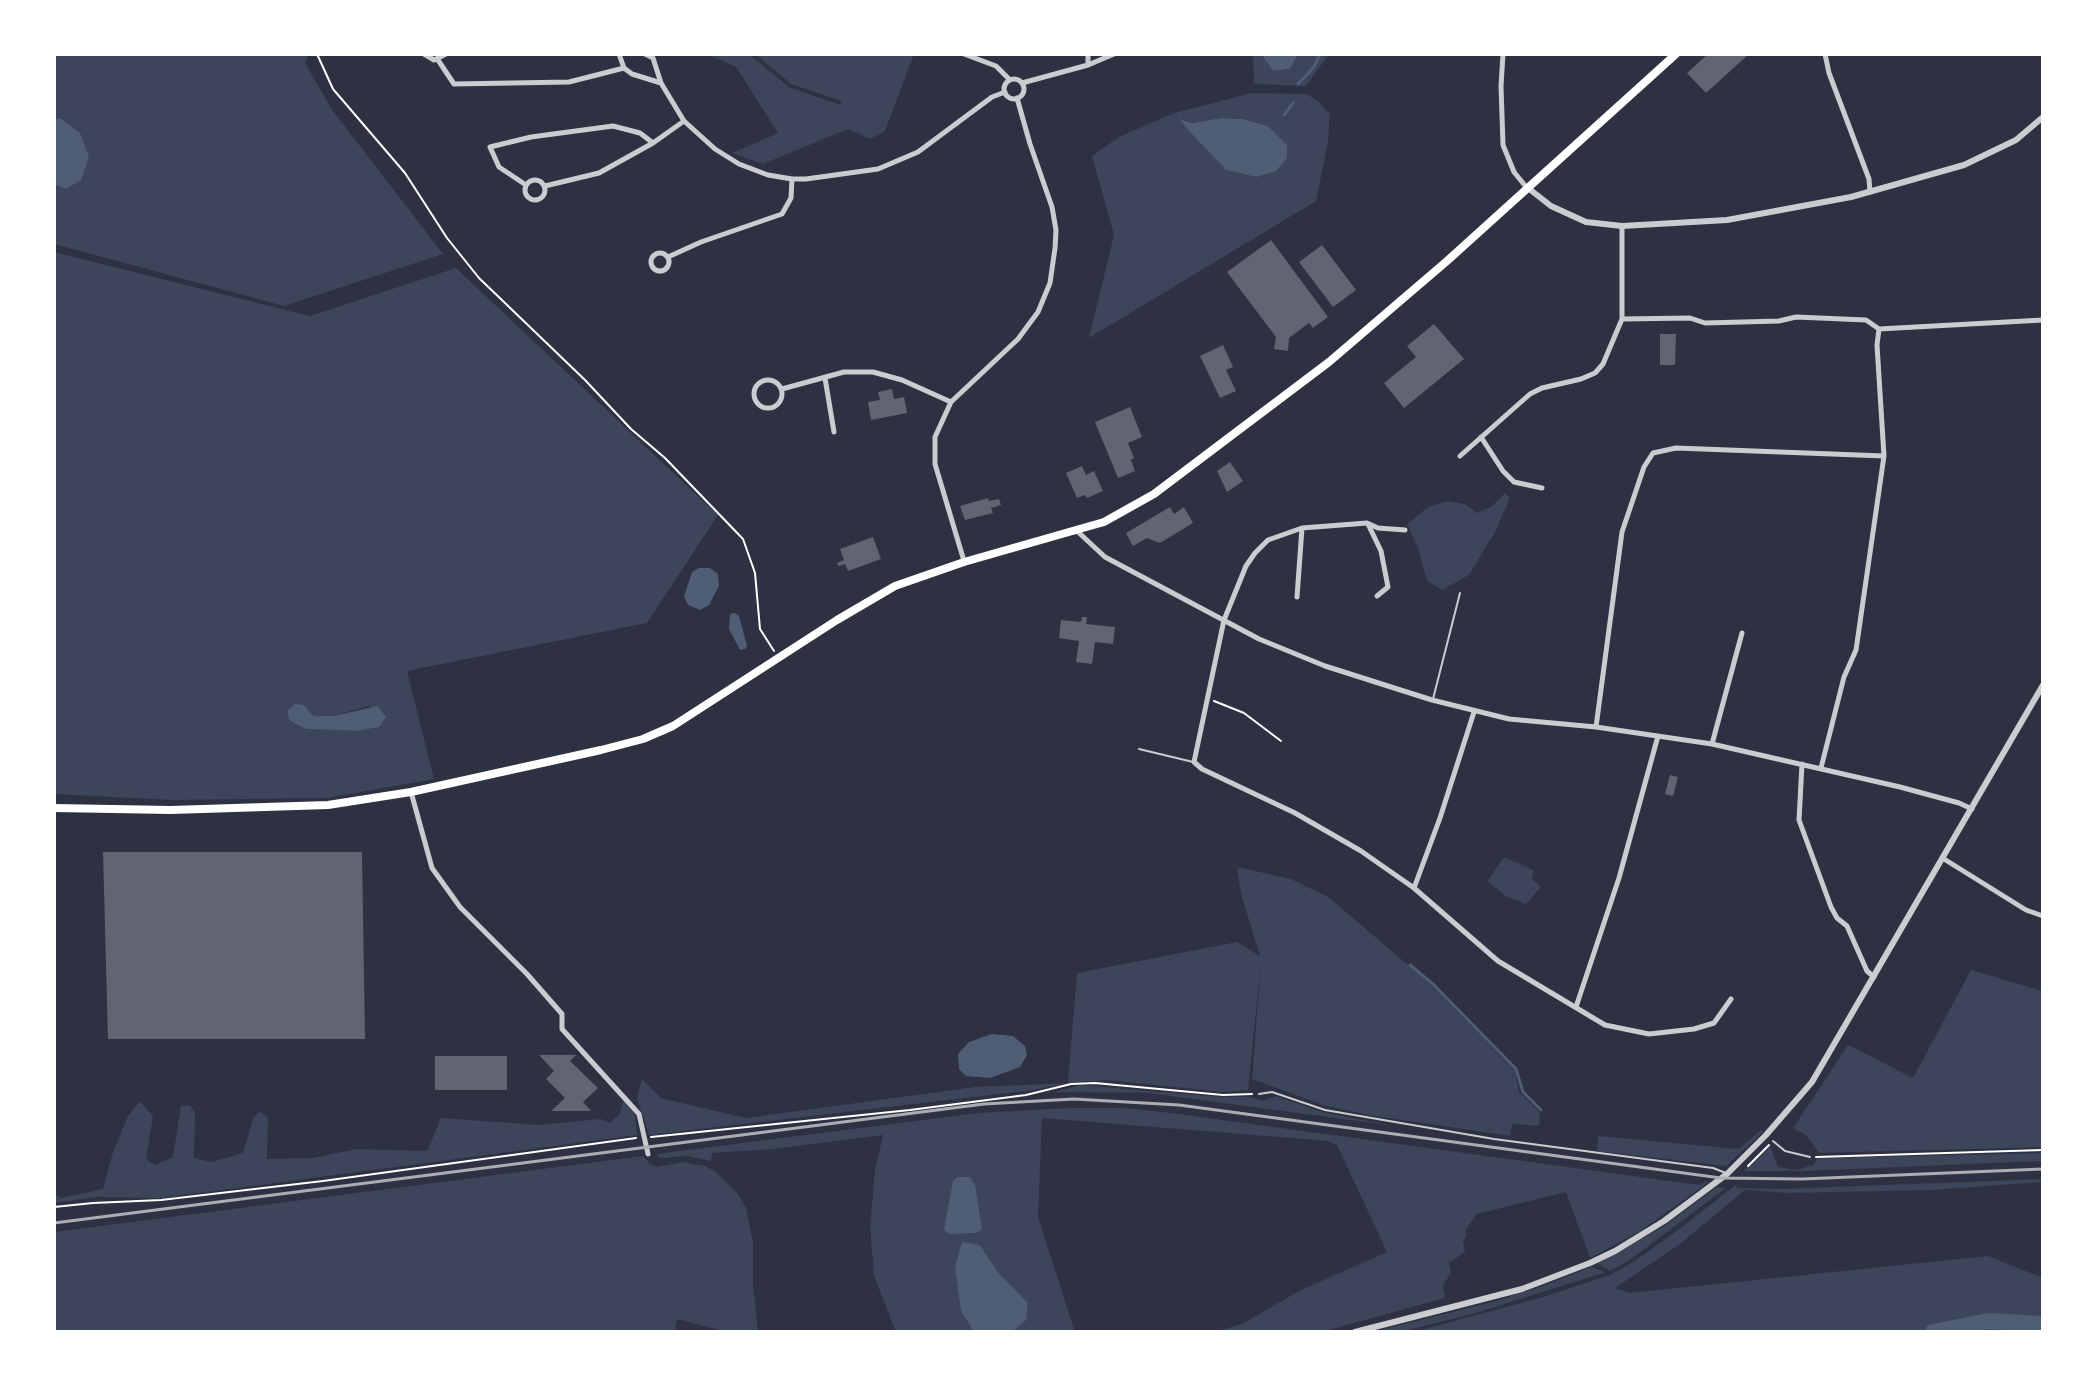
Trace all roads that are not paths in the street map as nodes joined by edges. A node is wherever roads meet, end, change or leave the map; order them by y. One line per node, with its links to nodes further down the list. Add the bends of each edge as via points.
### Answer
1 (424, 54): 11 (street)
2 (446, 54): 11 (street)
3 (619, 54): 13 (street)
4 (645, 54): 15 (street, via 653,58)
5 (964, 54): 14 (street, via 996,66)
6 (1088, 54): 12 (street)
7 (1114, 54): 12 (street)
8 (1503, 54): 25 (street, via 1503,145 1514,172)
9 (1676, 54): 25 (main road)
10 (1825, 54): 26 (street)
11 (438, 60): 13 (street, via 454,84 569,82)
12 (1088, 65): 16 (street)
13 (624, 68): 15 (street)
14 (1010, 80): 16 (street); 17 (street)
15 (661, 83): 20 (street)
16 (1022, 83): 18 (street, via 1024,92)
17 (1005, 92): 18 (street); 22 (street, via 918,152 878,169)
18 (1017, 98): 34 (street, via 1052,207 1056,230 1050,283 1018,339)
19 (2043, 117): 26 (street, via 2016,140 1964,165)
20 (684, 121): 21 (street); 22 (street, via 739,164)
21 (653, 143): 23 (street, via 640,133 613,126 490,147 499,167); 24 (street, via 599,173)
22 (792, 179): 28 (street, via 791,198 782,214)
23 (526, 185): 24 (street, via 537,180); 24 (street, via 525,194 534,201 543,197)
24 (545, 186)
25 (1528, 188): 27 (street, via 1586,222); 43 (main road, via 1329,362 1154,494)
26 (1870, 192): 27 (street, via 1727,220)
27 (1622, 226): 29 (street)
28 (668, 257)
29 (1622, 319): 31 (street, via 1690,318 1705,323 1796,317 1866,320); 36 (street, via 1595,373 1530,394)
30 (2043, 320): 31 (street)
31 (1879, 329): 38 (street)
32 (825, 378): 33 (street); 34 (street, via 873,372); 35 (street)
33 (782, 389): 33 (street, via 767,380 755,388 754,398 764,408 773,408)
34 (951, 402): 44 (street, via 935,437 935,464)
35 (834, 432)
36 (1481, 437): 37 (street); 39 (street, via 1514,482)
37 (1460, 456)
38 (1884, 456): 53 (street, via 1676,448 1653,453 1622,532); 59 (street, via 1856,650)
39 (1542, 488)
40 (1367, 523): 41 (street); 42 (street); 46 (street, via 1381,551 1388,587)
41 (1302, 528): 47 (street); 48 (street, via 1268,540 1255,553)
42 (1405, 530)
43 (1077, 531): 44 (main road); 48 (street, via 1105,557)
44 (964, 562): 60 (main road, via 895,586 673,726 643,739)
45 (1460, 593): 51 (lane)
46 (1377, 596)
47 (1297, 597)
48 (1224, 620): 51 (street, via 1325,666); 57 (street)
49 (1742, 633): 55 (street)
50 (2043, 686): 62 (street)
51 (1432, 700): 52 (street)
52 (1474, 712): 53 (street); 64 (street)
53 (1596, 727): 54 (street)
54 (1658, 736): 55 (street); 68 (street)
55 (1712, 744): 58 (street)
56 (1139, 749): 57 (lane)
57 (1194, 762): 64 (street, via 1325,829)
58 (1802, 764): 59 (street); 66 (street, via 1799,820 1831,907)
59 (1821, 768): 62 (street)
60 (411, 792): 61 (main road, via 294,807); 71 (street, via 432,868 460,907 562,1014 562,1029 639,1114)
61 (54, 808)
62 (1972, 809): 63 (street)
63 (1944, 859): 65 (street); 66 (street)
64 (1414, 888): 68 (street, via 1498,961)
65 (2043, 916)
66 (1874, 977): 73 (street, via 1803,1095)
67 (1731, 999): 68 (street, via 1714,1023 1671,1033 1605,1025)
68 (1576, 1007)
69 (1259, 1094): 73 (lane, via 1272,1092 1325,1110 1448,1132)
70 (1773, 1141): 72 (lane, via 1785,1151)
71 (648, 1154)
72 (1810, 1157)
73 (1727, 1174): 74 (street, via 1664,1221 1590,1263 1522,1289)
74 (1355, 1332)

